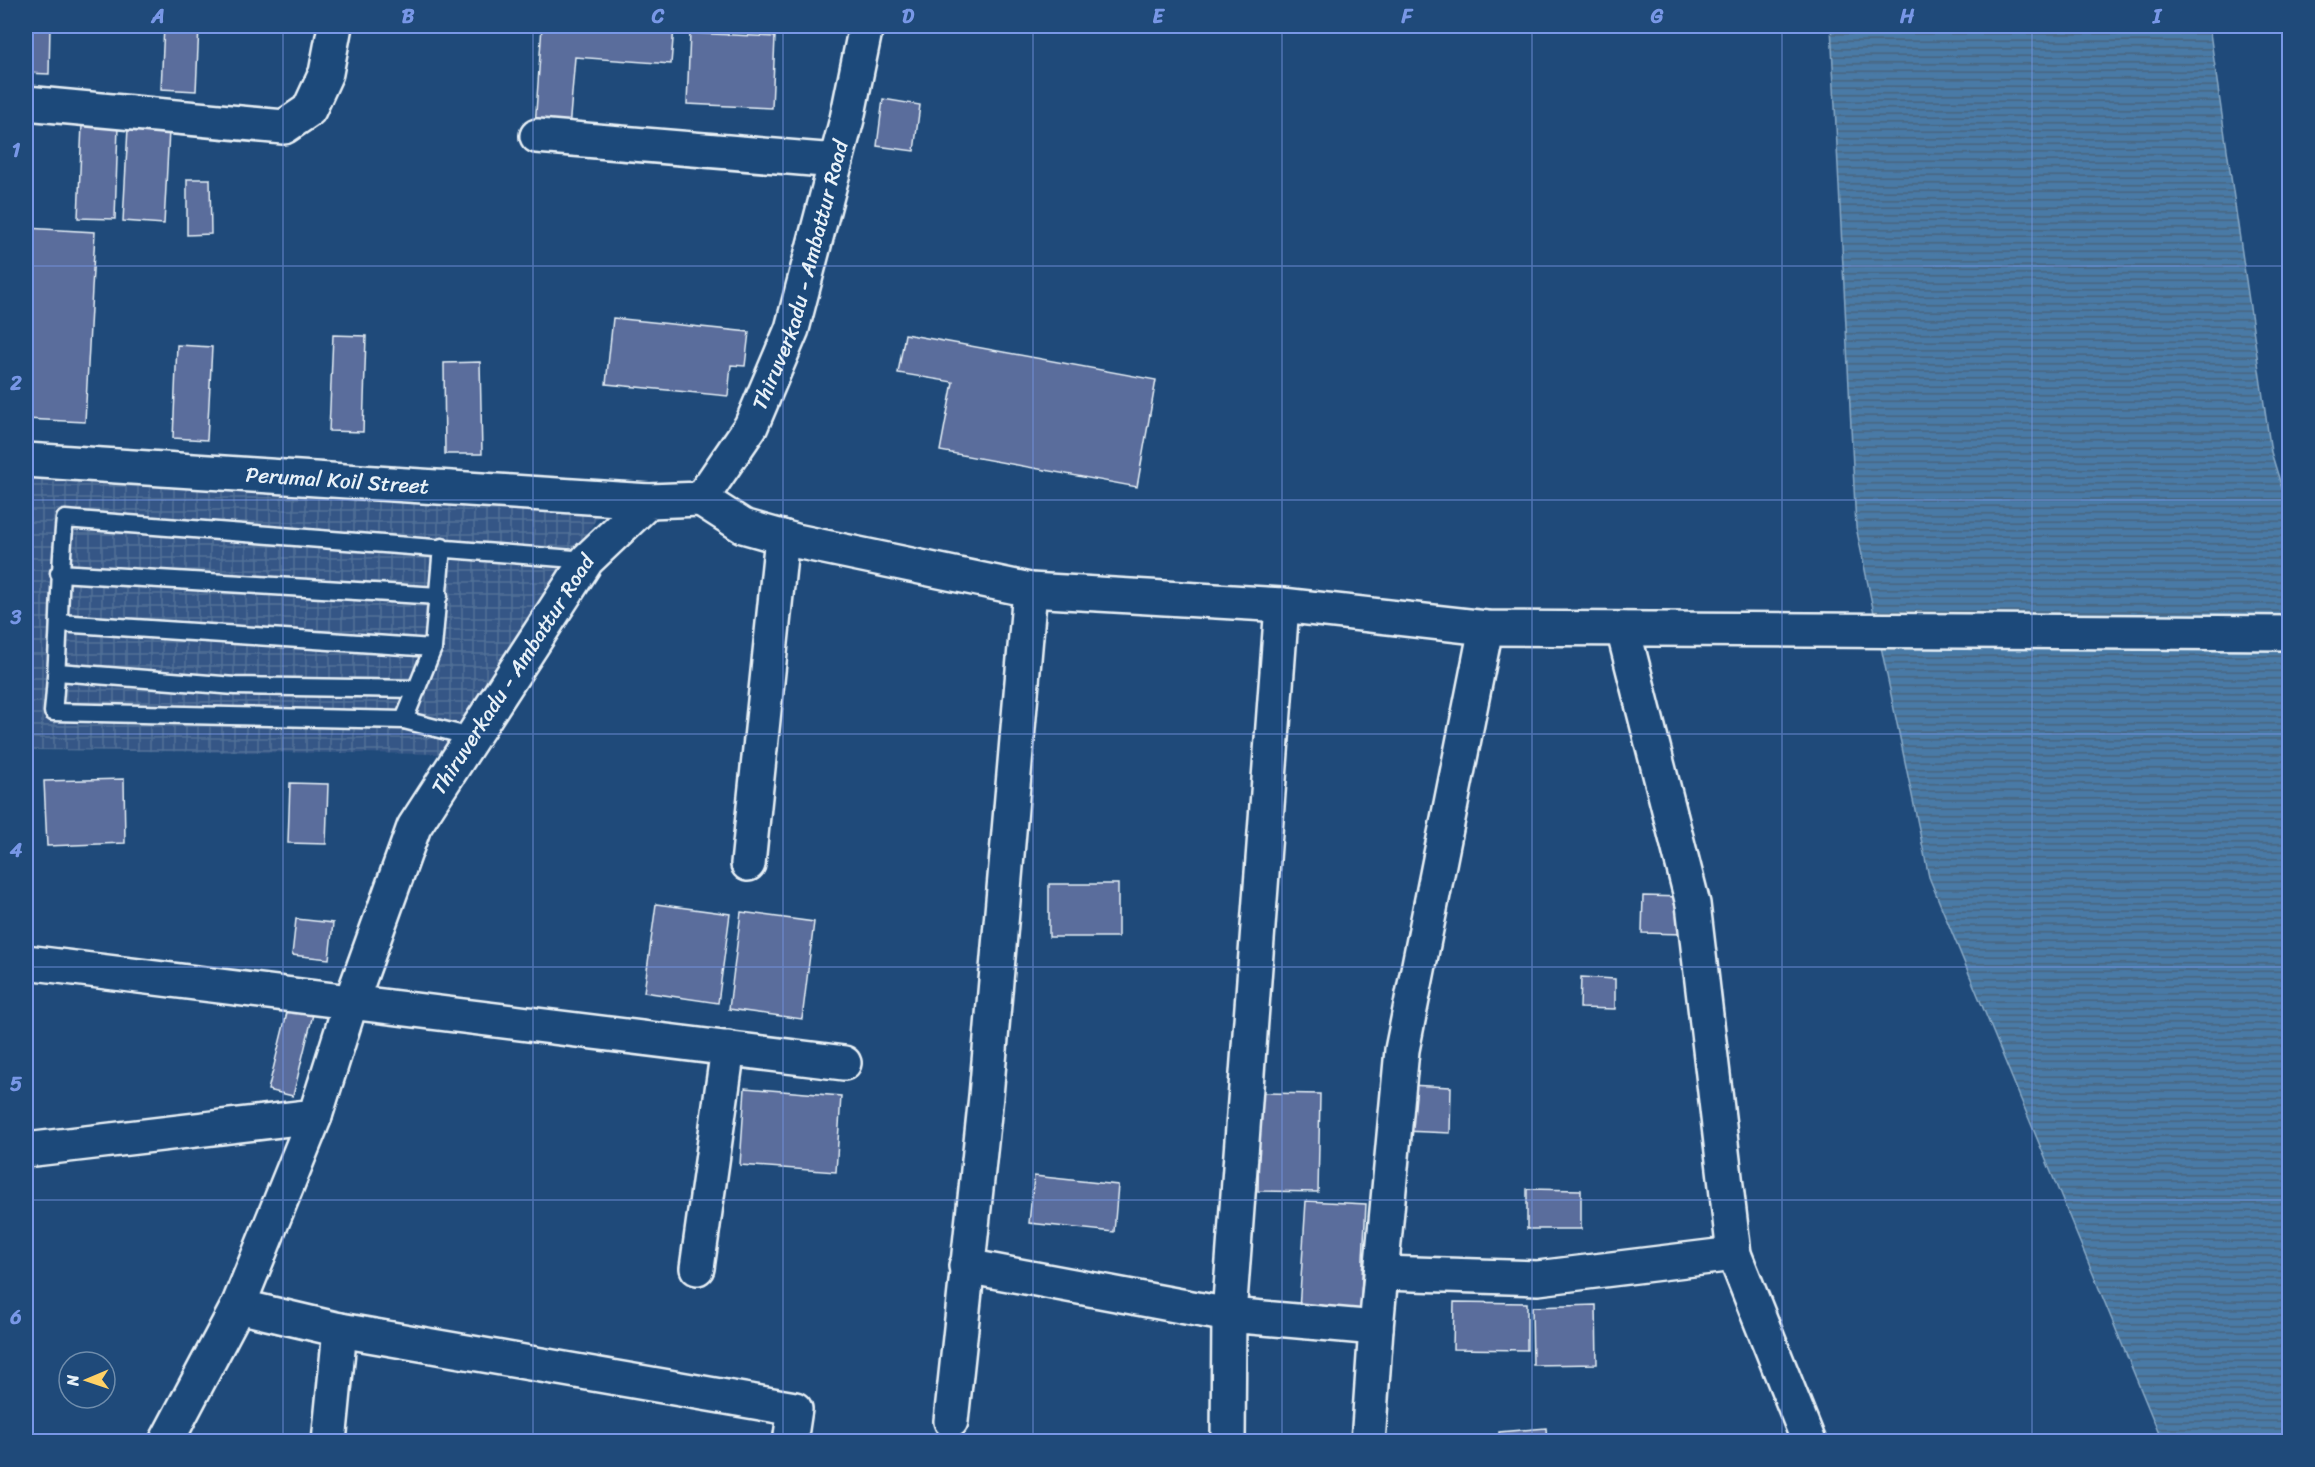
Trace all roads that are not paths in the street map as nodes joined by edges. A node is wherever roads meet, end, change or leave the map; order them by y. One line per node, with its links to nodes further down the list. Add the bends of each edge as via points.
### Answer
1 (335, 26): 3 (street, via 326,73 309,110 284,126)
2 (866, 26): 5 (street, Thiruverkadu - Ambattur Road)
3 (26, 103)
4 (537, 136): 5 (street)
5 (836, 161): 7 (street, Thiruverkadu - Ambattur Road, via 792,329 751,426)
6 (26, 460): 8 (street, Perumal Koil Street)
7 (701, 499): 8 (street); 9 (street, via 743,526)
8 (650, 501): 11 (street, Thiruverkadu - Ambattur Road)
9 (782, 537): 13 (street); 25 (street)
10 (442, 547): 11 (lane); 12 (lane, via 65,519); 14 (lane)
11 (587, 560): 24 (street, Thiruverkadu - Ambattur Road)
12 (59, 573): 14 (lane); 16 (lane)
13 (1030, 590): 15 (street); 33 (street, via 986,1095)
14 (439, 596): 20 (lane)
15 (1282, 605): 17 (street); 37 (street)
16 (59, 623): 20 (lane); 21 (lane)
17 (1486, 628): 18 (street); 35 (street, via 1402,1050)
18 (1623, 630): 19 (street); 32 (street, via 1693,904)
19 (2289, 633)
20 (433, 648): 22 (lane)
21 (57, 672): 22 (lane, via 235,686); 23 (lane, via 53,712)
22 (417, 690): 23 (lane)
23 (404, 720): 24 (lane)
24 (471, 737): 27 (street, Thiruverkadu - Ambattur Road, via 414,827)
25 (748, 864)
26 (26, 962): 27 (street)
27 (351, 1002): 28 (street); 30 (street, Thiruverkadu - Ambattur Road)
28 (728, 1048): 29 (street); 34 (street)
29 (844, 1063)
30 (315, 1116): 31 (street); 36 (street, Thiruverkadu - Ambattur Road)
31 (26, 1150)
32 (1734, 1254): 35 (street, via 1538,1278); 46 (street)
33 (966, 1266): 37 (street); 40 (street)
34 (697, 1268)
35 (1382, 1273): 38 (street)
36 (238, 1306): 39 (street); 41 (street, Thiruverkadu - Ambattur Road)
37 (1229, 1315): 38 (street); 44 (street)
38 (1376, 1328): 45 (street)
39 (340, 1330): 42 (street); 43 (street, via 795,1409)
40 (951, 1421)
41 (166, 1442)
42 (329, 1442)
43 (790, 1442)
44 (1228, 1442)
45 (1368, 1442)
46 (1809, 1442)

